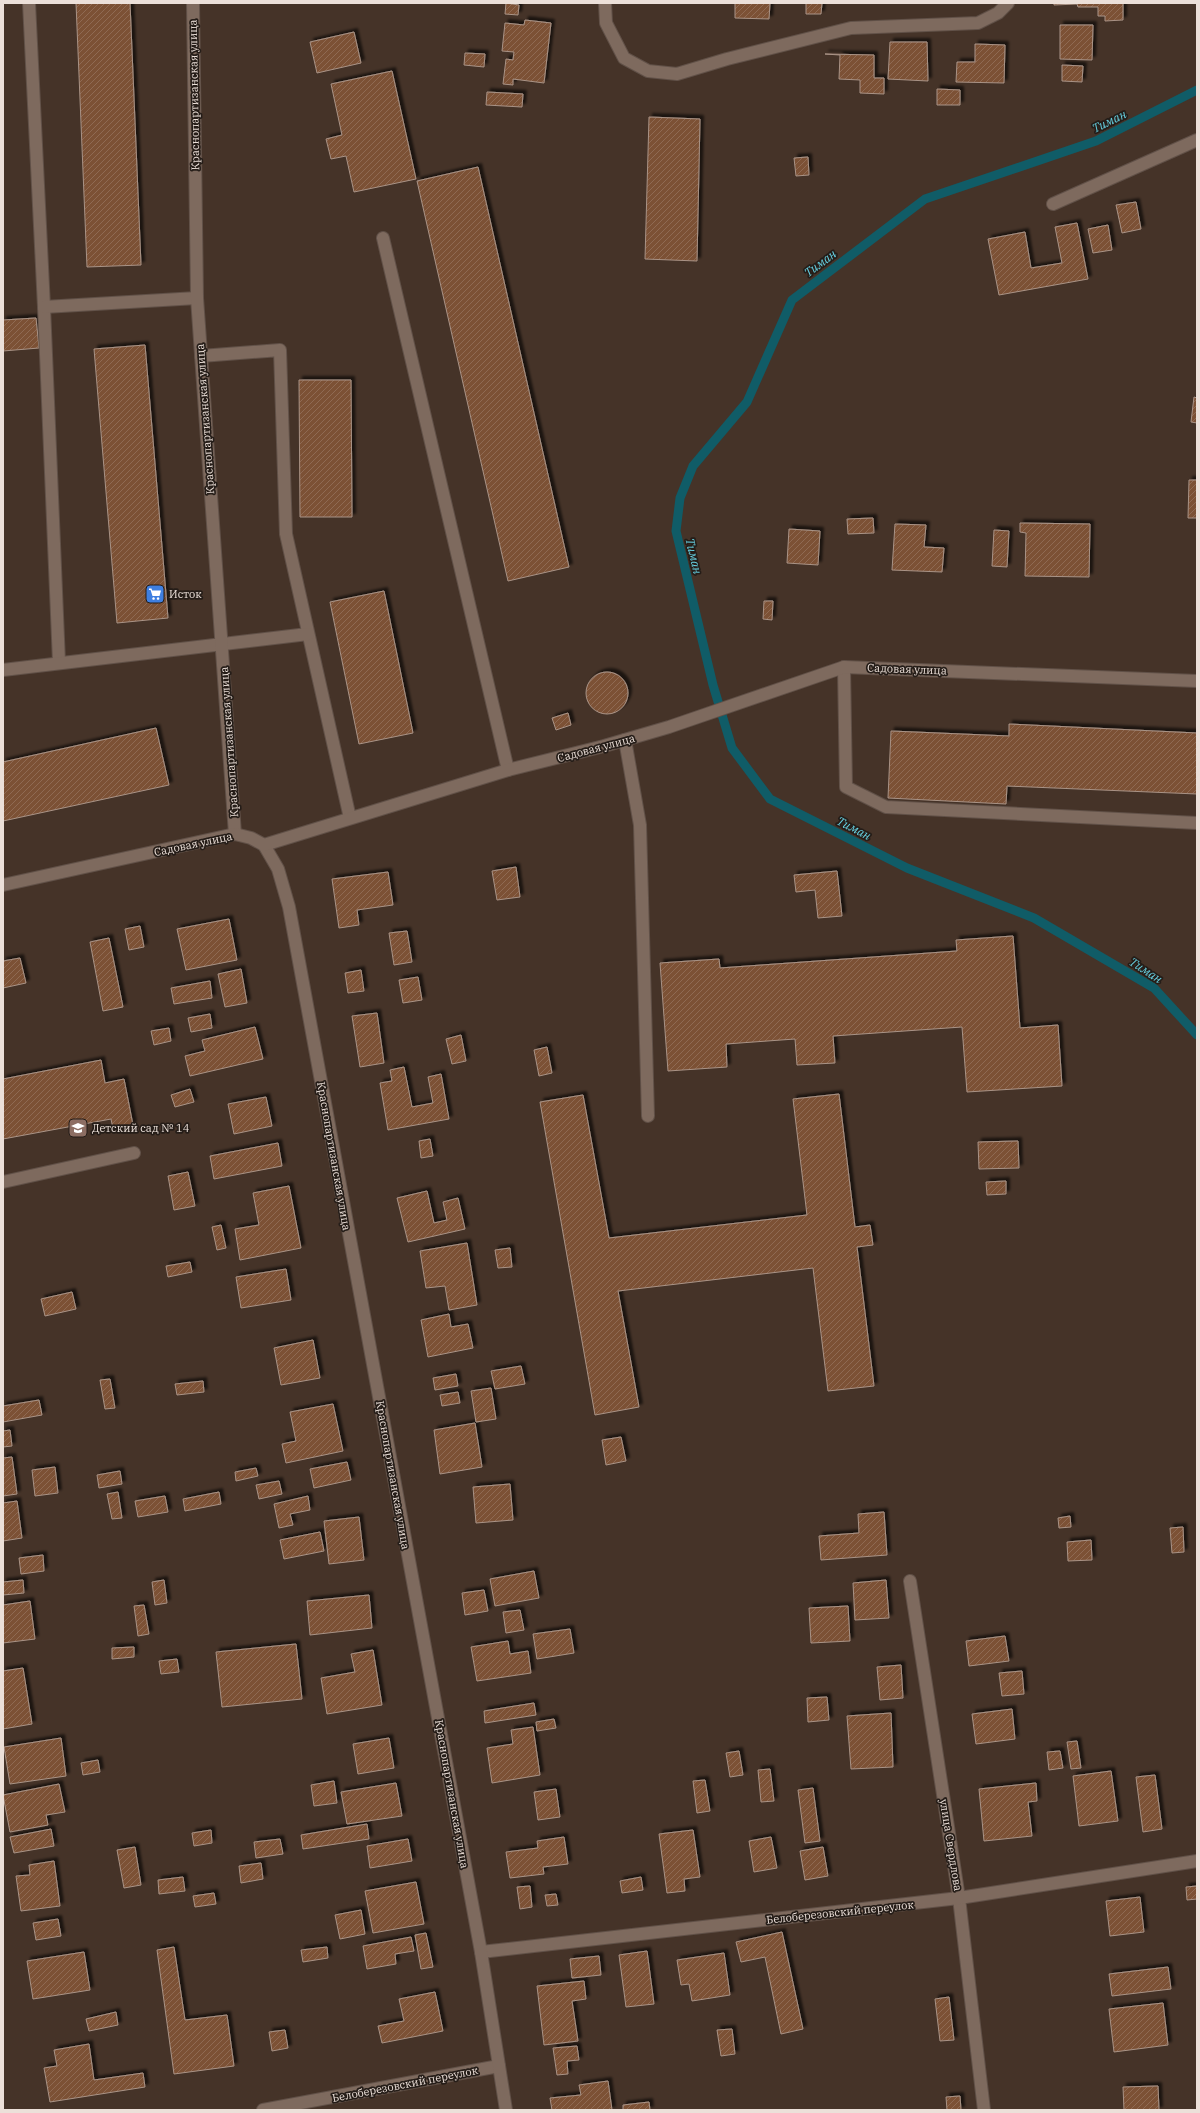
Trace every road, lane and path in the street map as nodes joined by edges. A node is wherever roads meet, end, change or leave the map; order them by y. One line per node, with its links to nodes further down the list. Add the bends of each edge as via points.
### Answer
1 (29, 3): 9 (street)
2 (193, 3): 8 (street, Краснопартизанская улица)
3 (604, 3): 4 (street, via 606,23 624,58 648,71 677,74 851,28 978,23 998,13)
4 (1008, 3)
5 (1197, 140): 6 (street)
6 (1053, 204)
7 (383, 238): 18 (street)
8 (197, 298): 9 (street); 10 (street, Краснопартизанская улица)
9 (44, 307): 13 (street)
10 (201, 356): 11 (street, via 280,350 286,534); 12 (street, Краснопартизанская улица)
11 (308, 634): 12 (street); 19 (street)
12 (221, 644): 13 (street); 21 (street, Краснопартизанская улица)
13 (59, 662): 15 (street)
14 (844, 667): 16 (street, Садовая улица); 17 (street, Садовая улица, via 734,706); 20 (street, via 846,787 886,807)
15 (3, 670)
16 (1197, 681)
17 (625, 740): 18 (street, Садовая улица); 24 (street, via 640,825)
18 (508, 770): 19 (street, Садовая улица)
19 (350, 818): 22 (street, Садовая улица)
20 (1197, 823)
21 (236, 834): 22 (street, Садовая улица); 23 (street, Садовая улица)
22 (264, 845): 30 (street, Краснопартизанская улица, via 278,870 289,907)
23 (3, 885)
24 (648, 1116)
25 (134, 1153): 26 (street)
26 (3, 1182)
27 (910, 1580): 29 (street, улица Свердлова)
28 (1197, 1861): 29 (street, Белоберезовский переулок)
29 (959, 1898): 30 (street, Белоберезовский переулок); 34 (street, улица Свердлова)
30 (481, 1952): 31 (street, Краснопартизанская улица)
31 (499, 2066): 32 (street, Белоберезовский переулок); 33 (street, Краснопартизанская улица)
32 (263, 2110)
33 (506, 2110)
34 (984, 2110)

